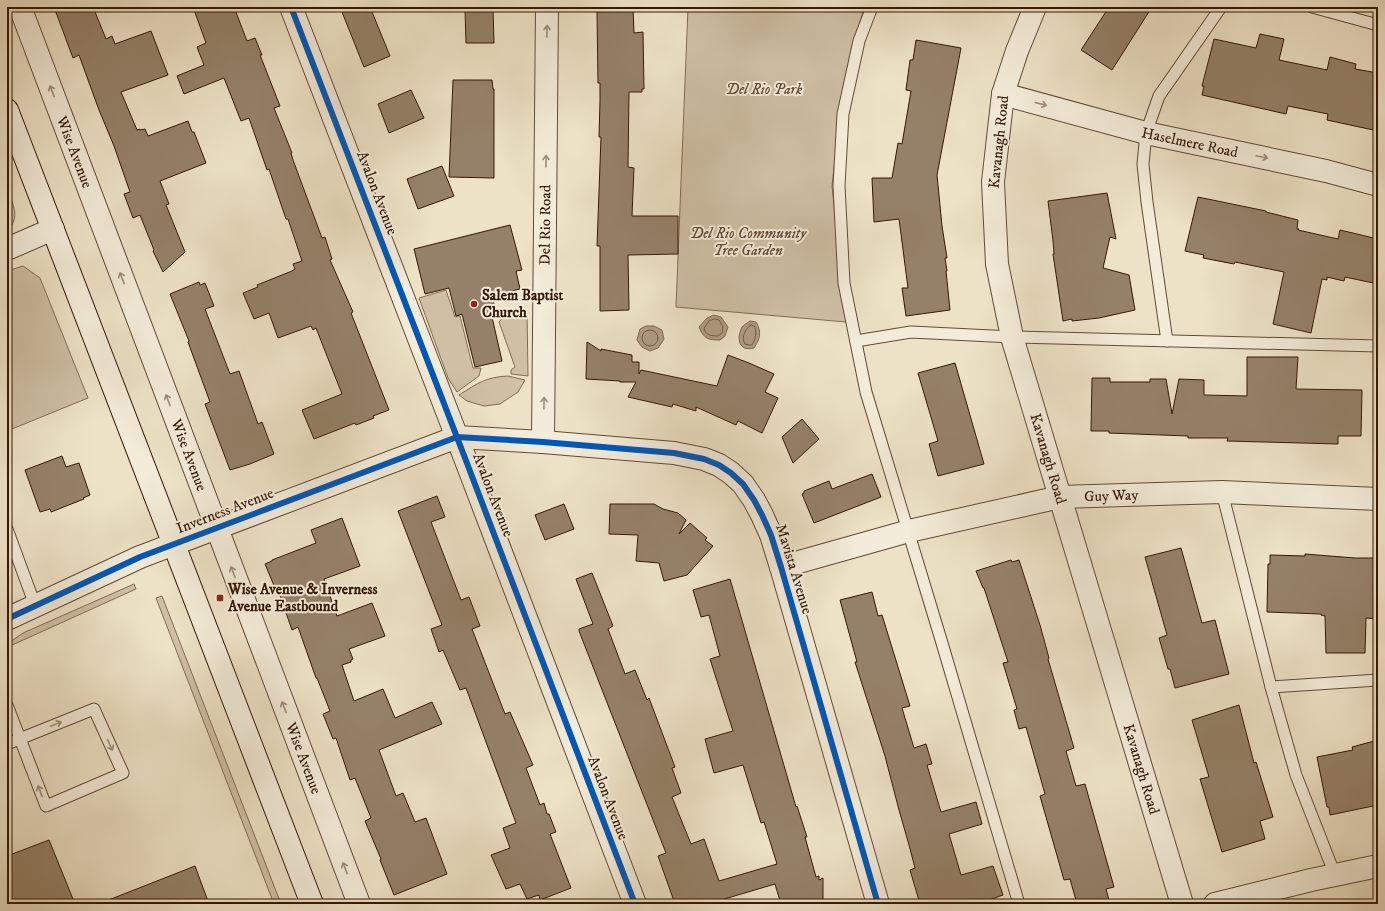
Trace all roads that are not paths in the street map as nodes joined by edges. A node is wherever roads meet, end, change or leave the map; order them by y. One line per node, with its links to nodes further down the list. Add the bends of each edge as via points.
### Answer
1 (20, 7): 24 (street, Wise Avenue, one-way to 1)
2 (291, 7): 19 (street, Avalon Avenue)
3 (547, 7): 20 (street, Del Rio Road, one-way to 3)
4 (872, 7): 16 (lane, via 859,41 843,114 839,186 844,283)
5 (1035, 7): 9 (street, Kavanagh Road)
6 (1222, 7): 11 (lane, via 1159,96)
7 (1312, 7): 8 (lane)
8 (1378, 25)
9 (1003, 94): 11 (street, Haselmere Road, one-way to 11); 15 (street, Kavanagh Road, via 993,200 997,264)
10 (7, 110): 13 (street)
11 (1146, 133): 12 (street, Haselmere Road, one-way to 12); 17 (lane, via 1142,164)
12 (1378, 184)
13 (53, 229): 14 (street); 27 (street)
14 (7, 249)
15 (1012, 337): 16 (lane, via 911,332); 17 (lane); 22 (street, Kavanagh Road)
16 (856, 341): 26 (lane, via 866,392)
17 (1167, 341): 18 (lane)
18 (1378, 346)
19 (457, 437): 20 (street, Mavista Avenue); 24 (street, Inverness Avenue); 40 (street, Avalon Avenue)
20 (543, 442): 28 (street, Mavista Avenue, via 674,453 704,459 718,465 743,484 754,500 771,535)
21 (1222, 492): 22 (street, Guy Way); 23 (street, Guy Way); 32 (lane)
22 (1060, 497): 26 (street, Guy Way); 43 (street, Kavanagh Road)
23 (1378, 498)
24 (217, 528): 27 (street, Inverness Avenue); 39 (street, Wise Avenue, one-way to 24)
25 (7, 529): 29 (lane)
26 (909, 531): 28 (street, Guy Way); 42 (lane)
27 (174, 544): 29 (street, Inverness Avenue); 38 (street)
28 (781, 567): 41 (street, Mavista Avenue)
29 (35, 605): 30 (street, Inverness Avenue)
30 (7, 619)
31 (1378, 680): 32 (lane)
32 (1271, 687): 37 (lane, via 1296,775)
33 (7, 705): 34 (lane)
34 (20, 739): 34 (lane, one-way to 34, via 94,709 123,773 46,806); 35 (lane)
35 (7, 744)
36 (1378, 866): 37 (street)
37 (1335, 875): 44 (street)
38 (312, 904)
39 (359, 904)
40 (635, 904)
41 (878, 904)
42 (1018, 904)
43 (1182, 904)
44 (1215, 904)

